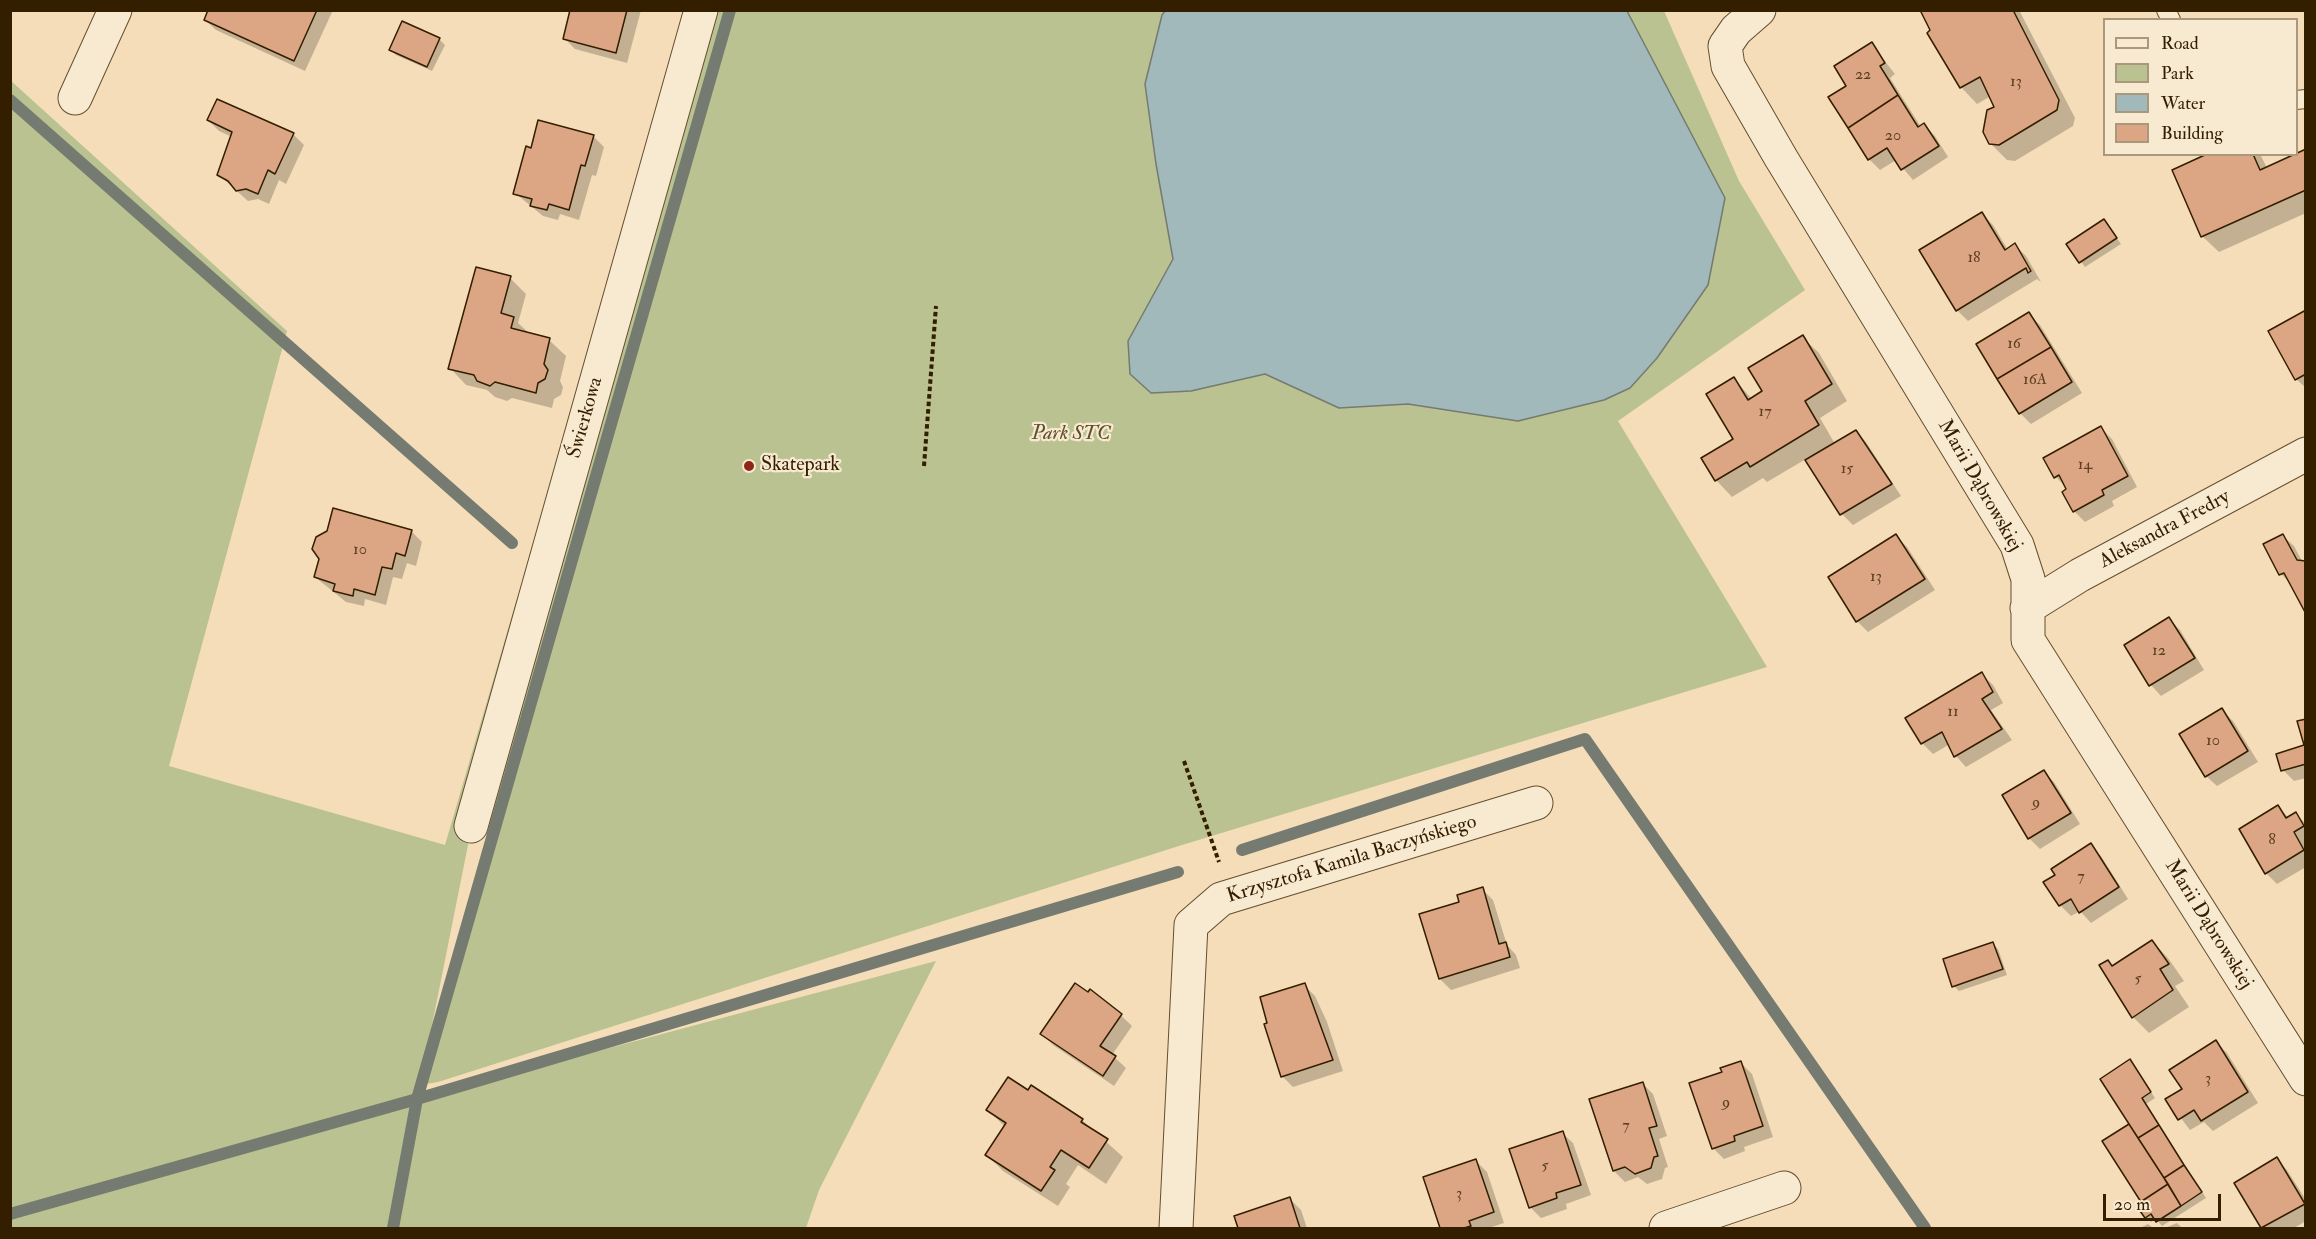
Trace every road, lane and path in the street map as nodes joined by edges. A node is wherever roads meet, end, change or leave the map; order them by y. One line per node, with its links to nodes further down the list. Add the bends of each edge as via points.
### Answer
1 (115, 10): 4 (street)
2 (701, 10): 11 (street, Świerkowa)
3 (1759, 10): 8 (street, Marii Dąbrowskiej, via 1725,46 1728,66 2017,544 2028,579)
4 (75, 98)
5 (936, 306): 7 (path)
6 (2306, 454): 8 (street, Aleksandra Fredry, via 2080,575)
7 (924, 466)
8 (2027, 608): 13 (street, Marii Dąbrowskiej, via 2028,640)
9 (1185, 761): 12 (path)
10 (1536, 803): 12 (street, Krzysztofa Kamila Baczyńskiego)
11 (471, 826)
12 (1231, 896): 16 (street, Krzysztofa Kamila Baczyńskiego, via 1221,899 1191,925)
13 (2306, 1079)
14 (1784, 1188): 15 (street)
15 (1682, 1226)
16 (1176, 1228)

